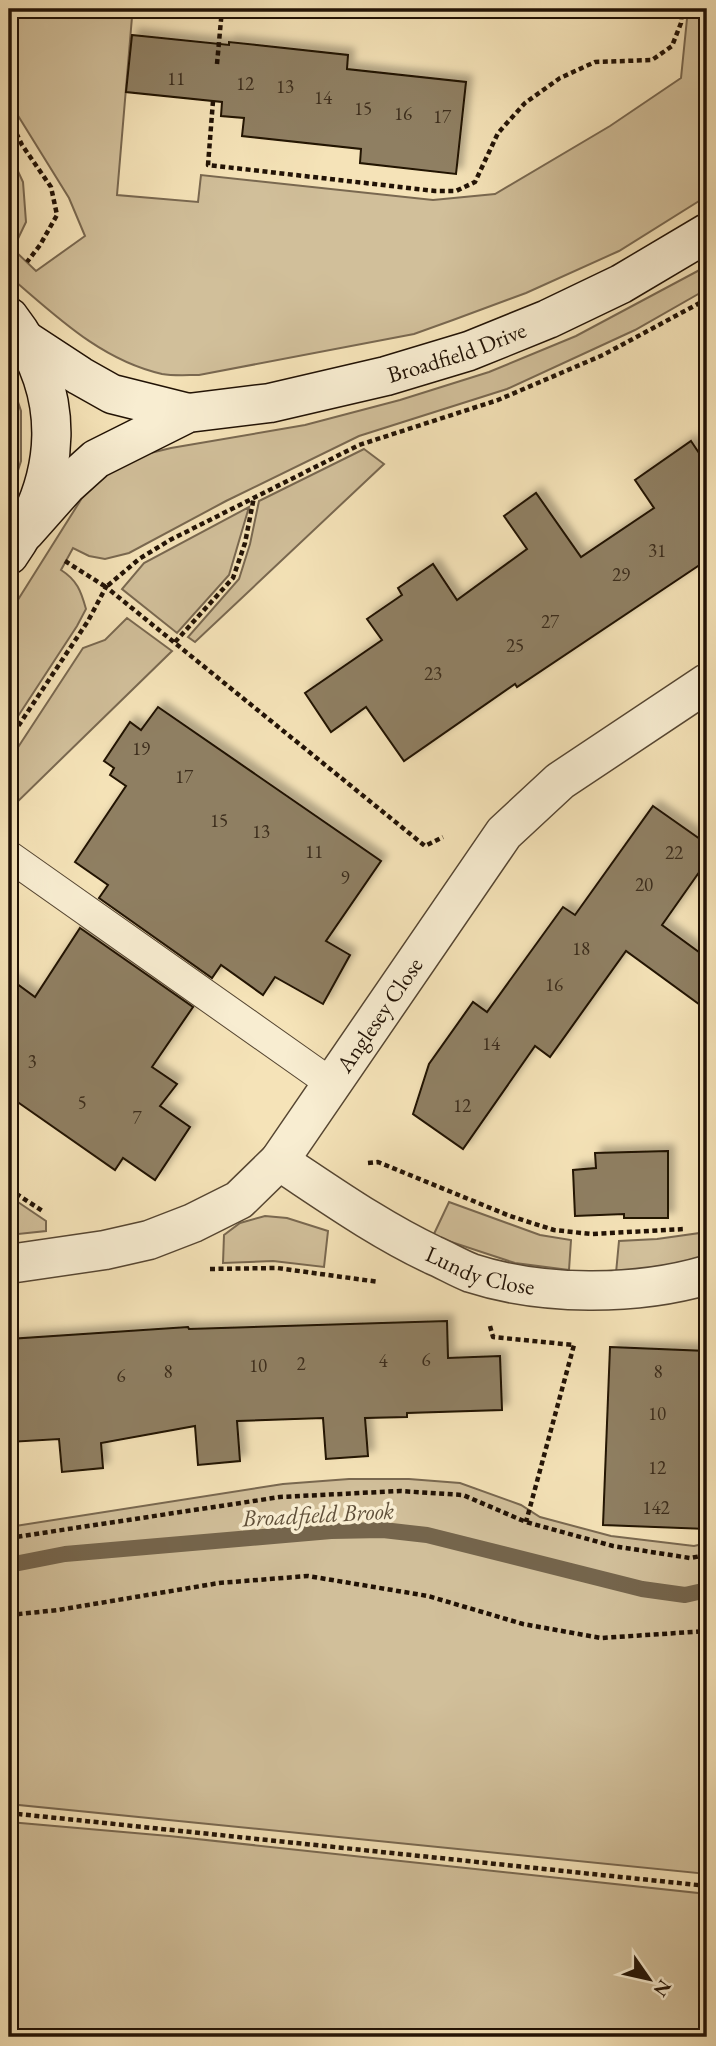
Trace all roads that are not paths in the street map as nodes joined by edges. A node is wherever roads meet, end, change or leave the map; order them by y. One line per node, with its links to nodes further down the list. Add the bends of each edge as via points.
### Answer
1 (707, 233): 3 (street, Broadfield Drive, via 621,284 470,351 270,403)
2 (17, 328): 3 (street, Broadfield Drive, via 112,394); 4 (street, via 42,377 50,407 52,445 43,492)
3 (188, 413): 4 (street, Broadfield Drive, via 96,459 66,486)
4 (17, 544)
5 (707, 683): 7 (street, Anglesey Close, via 560,781 504,833)
6 (9, 856): 7 (lane)
7 (332, 1084): 8 (street, Anglesey Close)
8 (293, 1170): 9 (street, Anglesey Close, via 192,1223 149,1240); 10 (street, Lundy Close, via 397,1237 470,1272 557,1290 613,1290)
9 (9, 1264)
10 (707, 1275)

